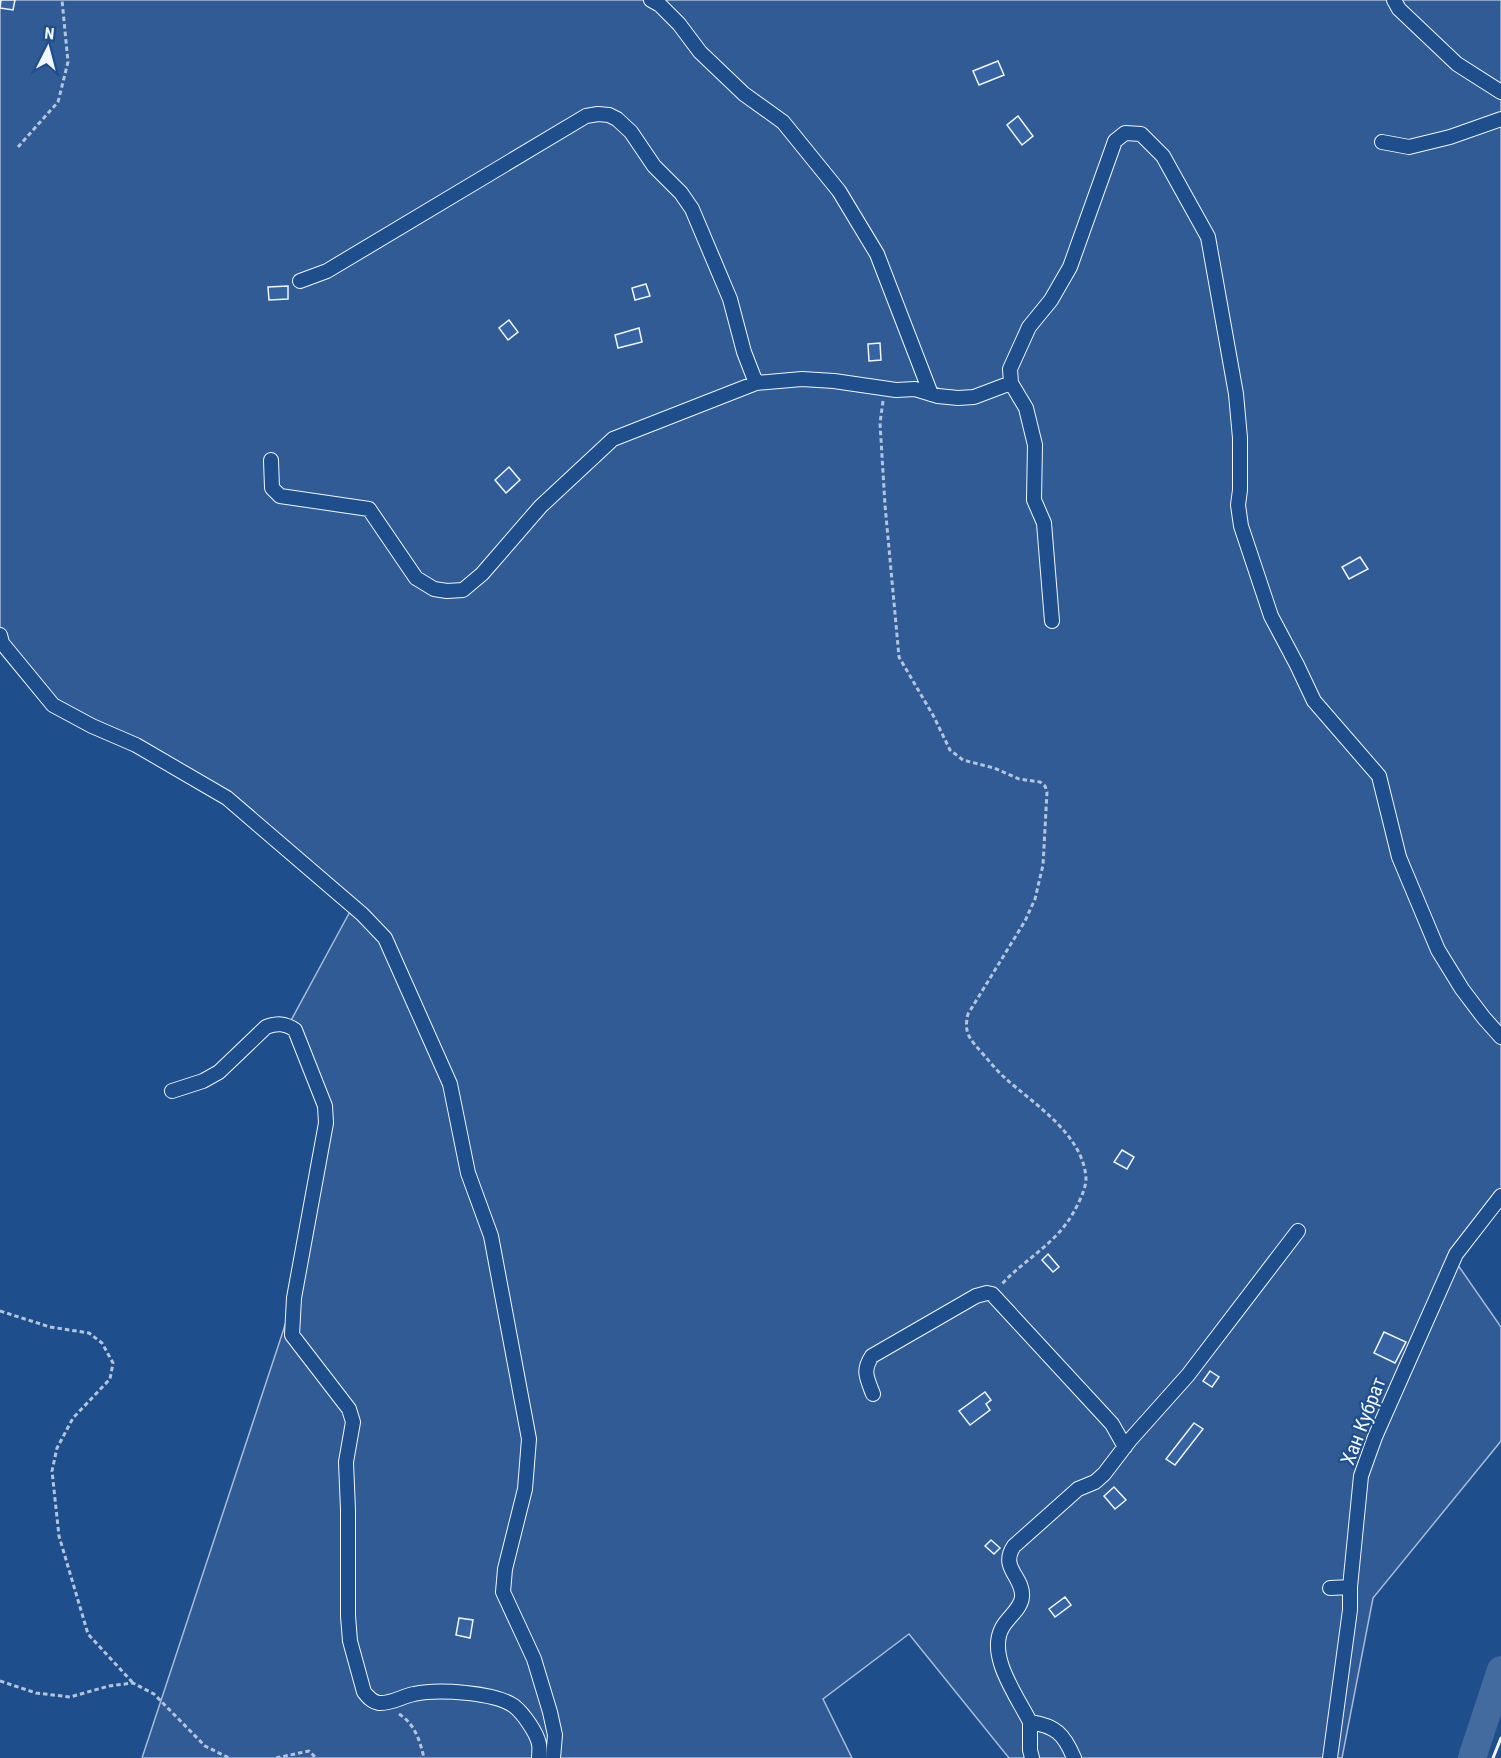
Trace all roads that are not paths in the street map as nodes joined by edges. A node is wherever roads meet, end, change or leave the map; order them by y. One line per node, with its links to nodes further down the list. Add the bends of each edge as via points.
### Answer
1 (651, 0): 9 (street, via 744,94 783,122 839,191 877,254)
2 (1394, 0): 3 (street, via 1457,64)
3 (1501, 92)
4 (1501, 119): 5 (street, via 1408,147)
5 (1382, 142)
6 (300, 281): 7 (street, via 327,271 586,116 609,115 631,132 654,166 692,208 730,299)
7 (756, 383): 9 (street, via 834,381); 10 (street, via 613,439 541,506 482,574 463,590 434,589 416,578 369,509 280,496 272,488)
8 (1011, 383): 9 (street, via 974,397); 11 (street, via 1026,408 1035,444 1034,500 1044,523); 13 (street, via 1010,369 1029,327 1070,267 1115,141 1125,133 1141,134 1163,156 1208,237 1236,394 1241,525 1270,616 1314,701 1379,776 1399,856 1438,950 1462,989)
9 (931, 394)
10 (271, 460)
11 (1052, 621)
12 (0, 635): 23 (street, via 2,643 53,705 136,745 227,798 385,938 450,1084 468,1173 491,1236 529,1439 525,1490 503,1592 534,1659 550,1712 555,1736)
13 (1501, 1037)
14 (172, 1091): 22 (street, via 219,1072 266,1027 275,1023 294,1030 325,1106 326,1123 294,1298 292,1335 349,1409 353,1422 346,1462 348,1616 350,1641 364,1692 379,1703 445,1692 501,1701 514,1706 531,1725 539,1743)
15 (1501, 1196): 20 (street, Хан Кубрат, via 1456,1254 1375,1437 1361,1476)
16 (1298, 1231): 18 (street, via 1188,1375)
17 (873, 1394): 18 (street, via 865,1373 872,1356 976,1296 992,1294 1112,1424)
18 (1125, 1447): 21 (street, via 1104,1474 1078,1489 1009,1552 1009,1565 1022,1591 1022,1600 1002,1628 997,1652)
19 (1330, 1587): 20 (street)
20 (1350, 1587): 26 (street, Хан Кубрат)
21 (1030, 1722): 24 (street); 25 (street, via 1054,1728)
22 (539, 1758)
23 (553, 1758)
24 (1032, 1758)
25 (1074, 1758)
26 (1330, 1758)

